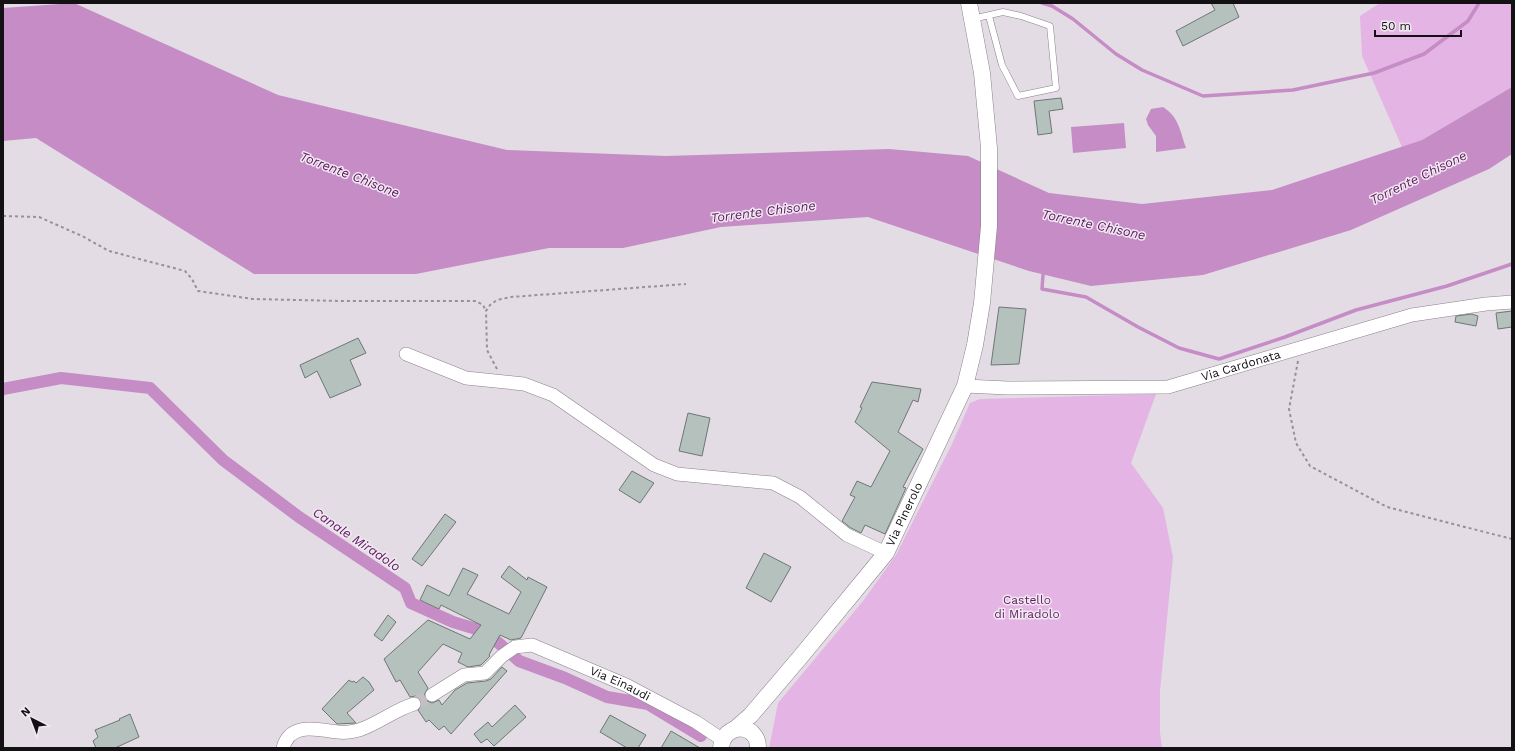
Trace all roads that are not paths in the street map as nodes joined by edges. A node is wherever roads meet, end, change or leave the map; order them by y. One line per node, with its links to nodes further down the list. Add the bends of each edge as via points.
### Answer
1 (970, 9): 2 (lane); 5 (street, Via Pinerolo, via 982,73 989,148 989,226 982,303 975,345)
2 (989, 16): 2 (lane, via 1003,12 1050,26 1056,88 1018,96 1002,65)
3 (1512, 302): 5 (street, Via Cardonata, via 1412,316 1168,387)
4 (406, 354): 6 (street, via 466,378 524,384 553,395 654,465 677,474 773,484 800,497 847,534)
5 (964, 386): 6 (street, Via Pinerolo)
6 (886, 553): 7 (street, Via Pinerolo)
7 (769, 694): 10 (street, Via Pinerolo); 12 (street, Via Pinerolo, via 759,724)
8 (432, 695): 11 (street, Via Einaudi, via 464,675 485,673 506,652 532,644 611,679 696,722)
9 (414, 704): 13 (street, via 350,732 314,728 296,731 287,738)
10 (735, 729): 11 (street, Via Pinerolo, via 727,734); 12 (street, via 741,728 753,733)
11 (721, 745)
12 (758, 746)
13 (283, 748)

